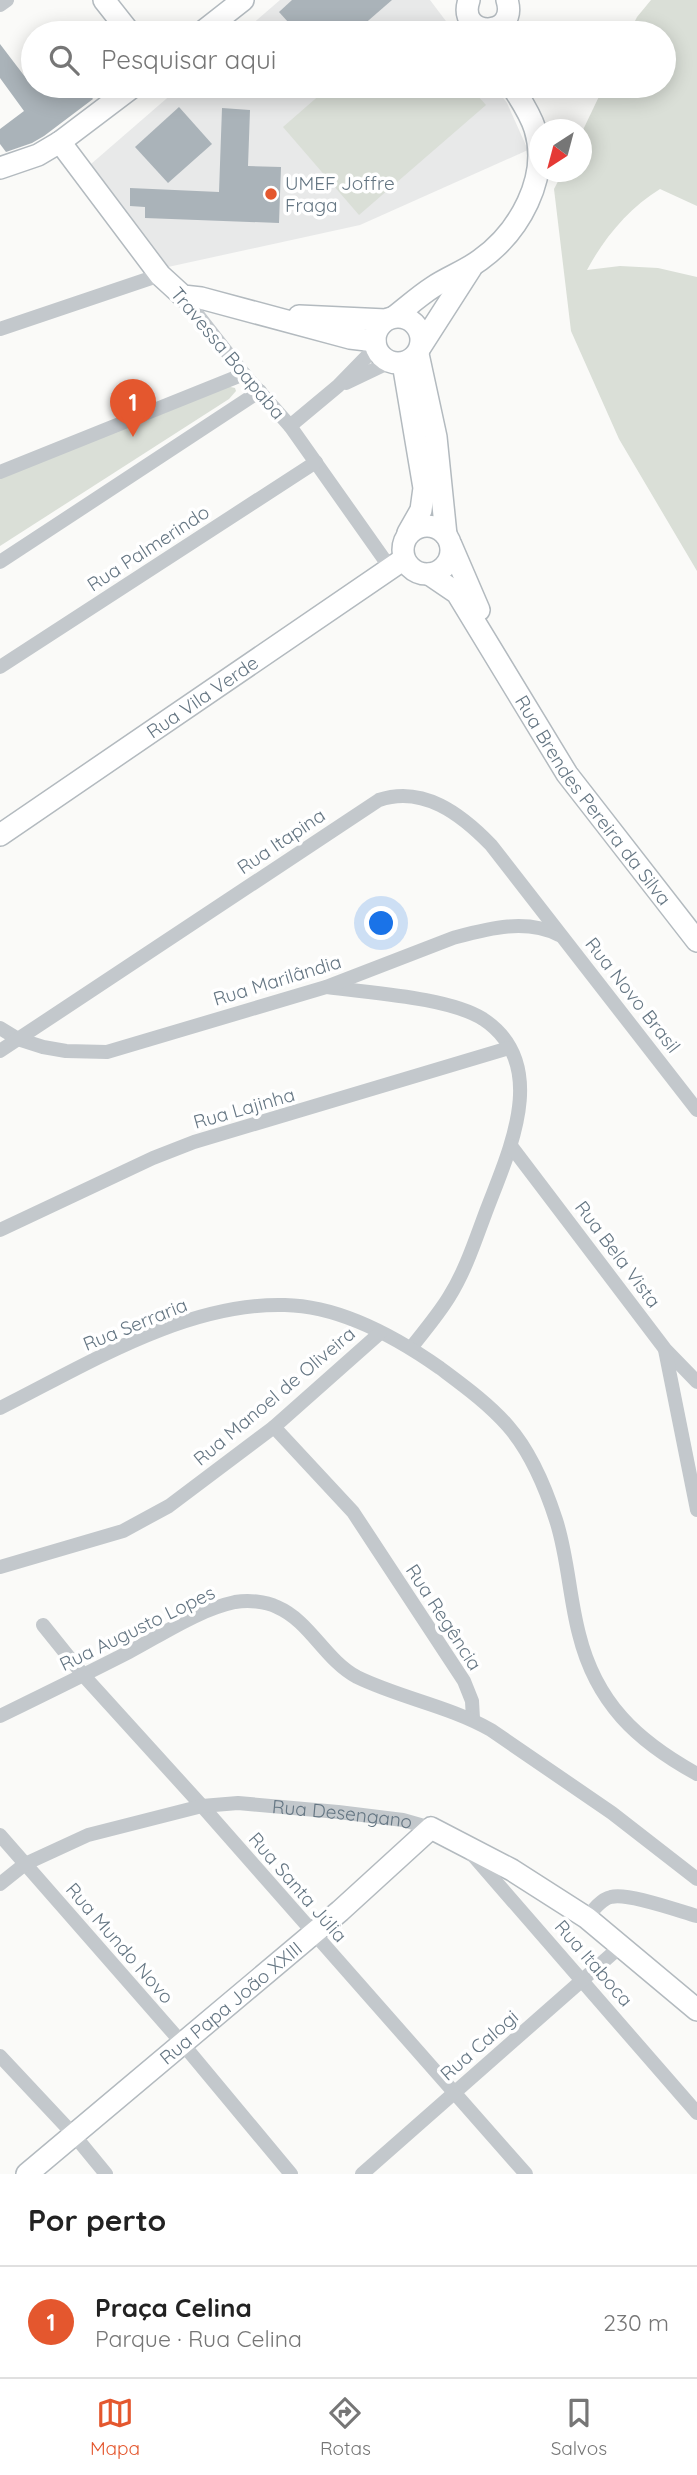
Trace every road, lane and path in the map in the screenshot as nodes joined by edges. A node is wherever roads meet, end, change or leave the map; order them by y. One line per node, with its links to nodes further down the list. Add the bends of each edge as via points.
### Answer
1 (7, 0): 5 (street)
2 (104, 0): 7 (street)
3 (243, 0): 8 (street)
4 (455, 0): 6 (street)
5 (0, 5)
6 (473, 19)
7 (121, 21)
8 (216, 21)
9 (118, 98): 11 (street)
10 (520, 98): 13 (street, via 539,145 537,176 518,220)
11 (60, 142): 12 (street); 14 (street, Travessa Boapaba)
12 (0, 168)
13 (472, 266): 17 (street); 19 (street)
14 (160, 275): 15 (street, Travessa Boapaba); 18 (street)
15 (183, 296): 16 (street); 20 (street, Travessa Boapaba)
16 (265, 315): 17 (street); 19 (street)
17 (390, 318): 19 (street, via 376,333); 19 (street, via 412,321 422,337)
18 (0, 329)
19 (392, 350): 22 (street); 25 (street, via 424,488 421,510); 26 (street, Rua Brendes Pereira da Silva, via 436,437)
20 (244, 374): 21 (street, Travessa Boapaba); 24 (street)
21 (260, 391): 22 (street, Travessa Boapaba); 27 (street)
22 (290, 426): 23 (street, Travessa Boapaba)
23 (316, 462): 28 (street, Travessa Boapaba); 31 (street, Rua Palmerindo)
24 (0, 472)
25 (408, 533): 26 (street, via 428,525); 28 (street)
26 (449, 540): 29 (street, via 451,555 446,564); 30 (street, Rua Brendes Pereira da Silva)
27 (0, 562)
28 (398, 564): 29 (street); 32 (street, Rua Vila Verde)
29 (429, 574): 30 (street, Rua Brendes Pereira da Silva, via 457,593)
30 (496, 654): 34 (street, Rua Brendes Pereira da Silva, via 567,774)
31 (0, 667)
32 (0, 835)
33 (564, 937): 35 (street, Rua Marilândia, via 531,926 471,933); 37 (street, Rua Itapina, via 472,826 436,803 394,795 379,800); 40 (street, Rua Novo Brasil)
34 (697, 942)
35 (326, 987): 37 (street, Rua Marilândia, via 107,1052 66,1051); 38 (street, via 464,1010 483,1019)
36 (0, 1028): 37 (street, Rua Marilândia)
37 (18, 1039): 39 (street, Rua Itapina)
38 (509, 1048): 41 (street, via 521,1085); 42 (street, Rua Lajinha, via 194,1142)
39 (0, 1051)
40 (697, 1110)
41 (511, 1146): 44 (street, via 462,1273); 45 (street, Rua Bela Vista)
42 (0, 1230)
43 (380, 1333): 44 (street, Rua Serraria); 47 (street, Rua Serraria, via 323,1310 254,1306 148,1336); 48 (street, Rua Manoel de Oliveira)
44 (411, 1348): 55 (street, Rua Serraria, via 458,1381 510,1428 555,1518 578,1632 596,1681 611,1708 634,1732)
45 (665, 1349): 46 (street, Rua Bela Vista); 49 (street)
46 (697, 1382)
47 (0, 1408)
48 (274, 1427): 50 (street, Rua Manoel de Oliveira, via 169,1506 123,1531); 54 (street, Rua Regência, via 353,1512 464,1681)
49 (697, 1510)
50 (0, 1567)
51 (43, 1625): 52 (street, Rua Santa Júlia)
52 (83, 1676): 53 (street, Rua Augusto Lopes); 54 (street, Rua Augusto Lopes, via 196,1616 237,1602 260,1602 295,1618 335,1662 354,1675); 56 (street, Rua Santa Júlia)
53 (0, 1716)
54 (473, 1719): 61 (street, via 603,1807)
55 (697, 1774)
56 (202, 1806): 57 (street, Rua Desengano, via 238,1803 338,1812); 60 (street, Rua Desengano, via 88,1835); 65 (street, Rua Santa Júlia)
57 (431, 1828): 59 (street, Rua Desengano); 65 (street, Rua Papa João XXIII)
58 (0, 1835): 60 (street, Rua Mundo Novo)
59 (460, 1841): 64 (street, Rua Desengano); 67 (street, Rua Itaboca)
60 (25, 1864): 62 (street, Rua Desengano); 69 (street, Rua Mundo Novo)
61 (697, 1880)
62 (0, 1884)
63 (697, 1916): 64 (street, via 611,1896)
64 (587, 1918): 66 (street, Rua Desengano)
65 (313, 1933): 69 (street, Rua Papa João XXIII); 71 (street, Rua Santa Júlia)
66 (621, 1946): 67 (street, Rua Calogi); 68 (street, Rua Desengano)
67 (583, 1979): 71 (street, Rua Calogi); 72 (street, Rua Itaboca)
68 (697, 2010)
69 (182, 2043): 73 (street, Rua Papa João XXIII); 76 (street, Rua Mundo Novo)
70 (0, 2056): 73 (street)
71 (454, 2093): 77 (street, Rua Calogi); 78 (street, Rua Santa Júlia)
72 (697, 2113)
73 (74, 2135): 74 (street, Rua Papa João XXIII); 75 (street)
74 (27, 2174)
75 (106, 2174)
76 (292, 2174)
77 (362, 2174)
78 (526, 2174)

